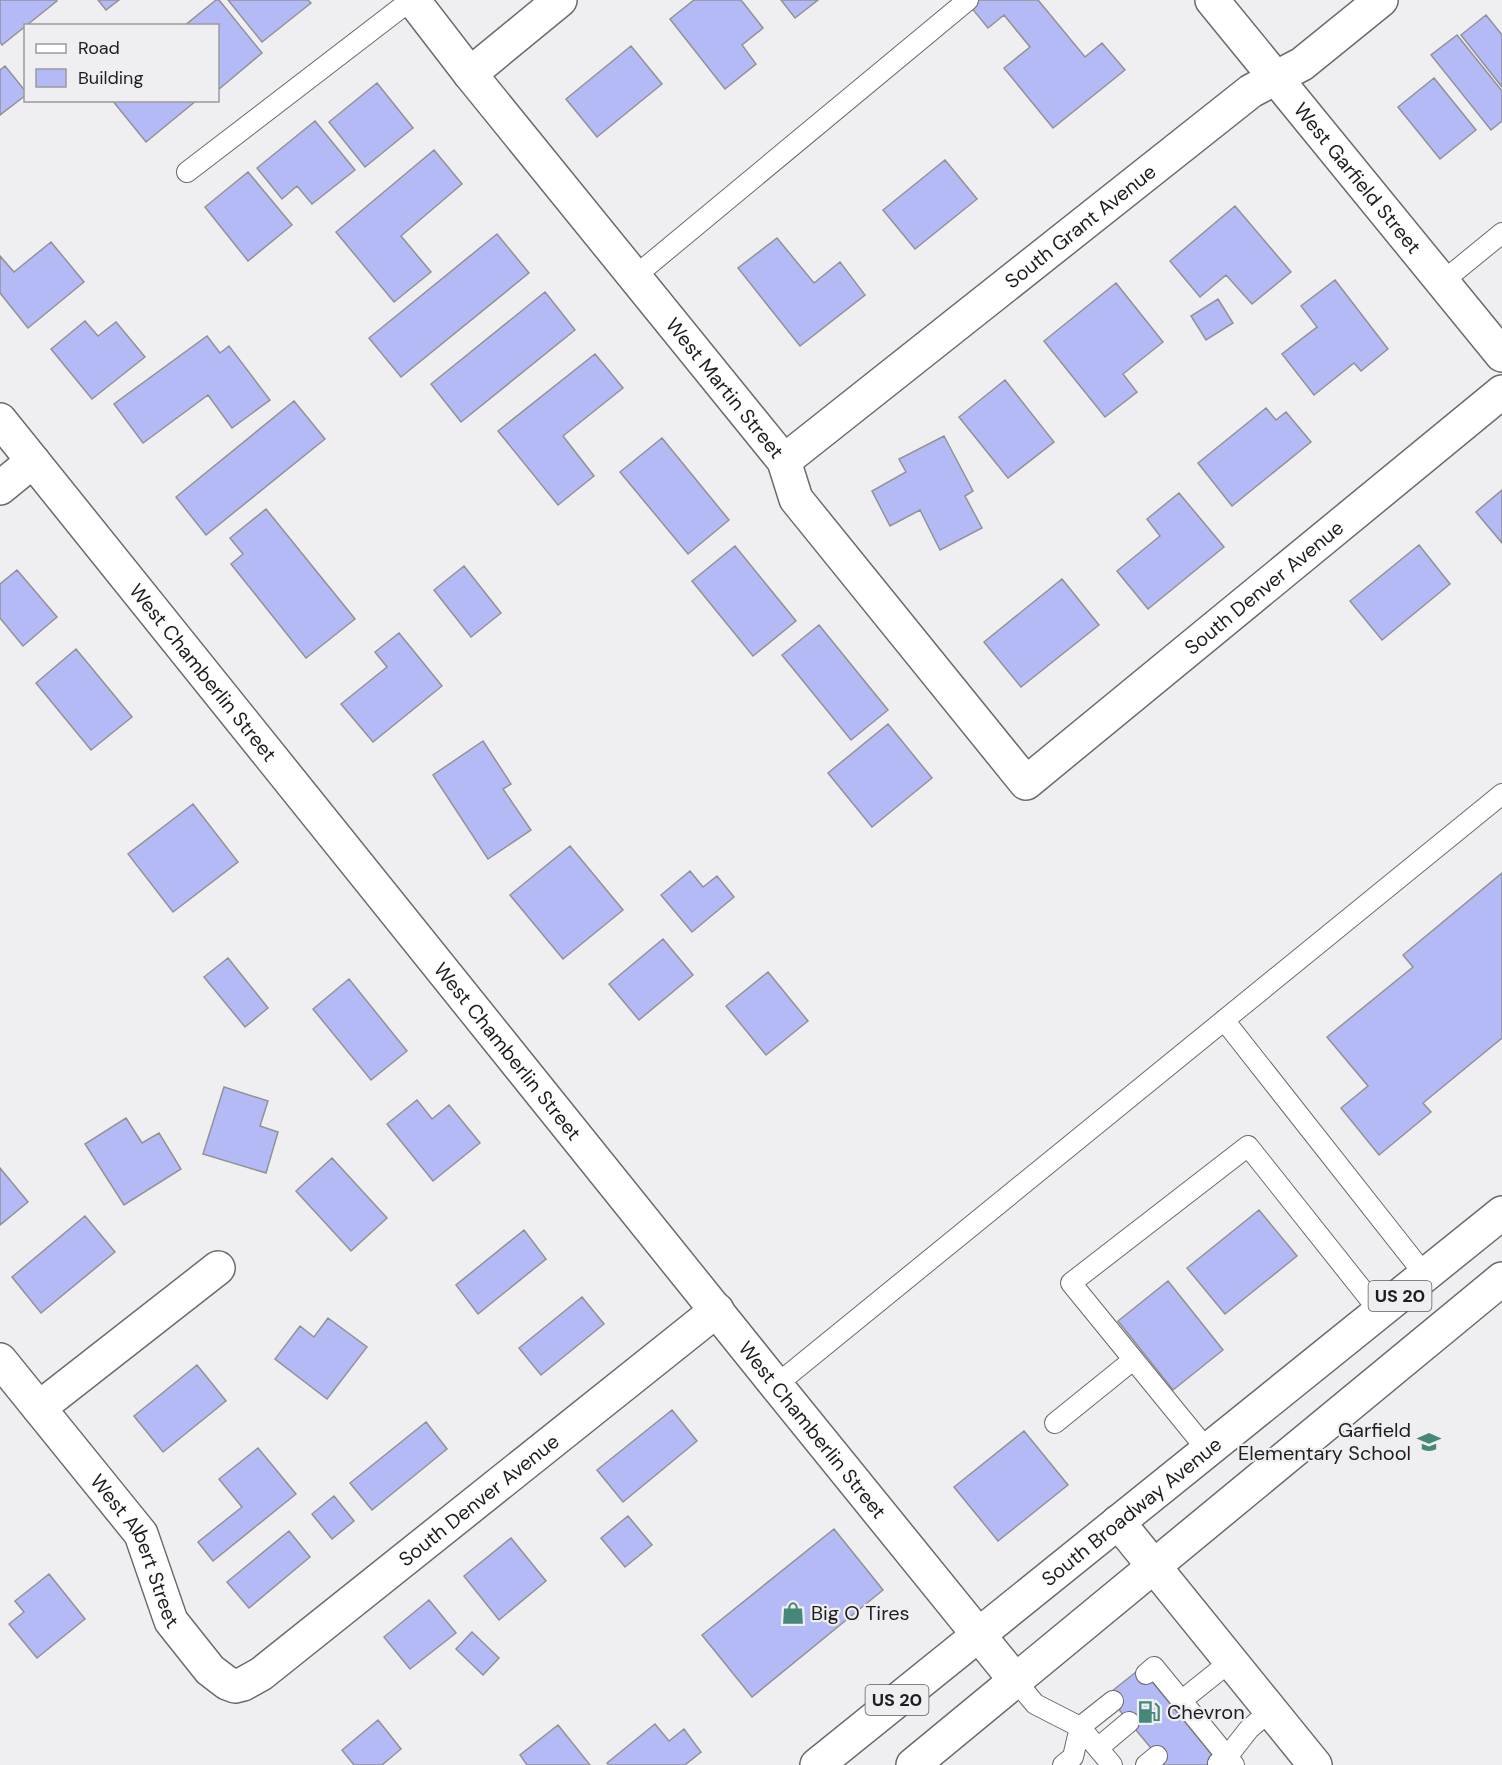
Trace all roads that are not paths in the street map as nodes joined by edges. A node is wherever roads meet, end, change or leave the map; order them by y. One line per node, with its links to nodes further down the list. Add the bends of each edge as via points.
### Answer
1 (412, 0): 6 (street, West Martin Street); 8 (lane)
2 (561, 0): 6 (street)
3 (969, 0): 10 (lane)
4 (1212, 0): 7 (street, West Garfield Street)
5 (1381, 0): 7 (street, South Grant Avenue, via 1302,64)
6 (470, 74): 10 (street, West Martin Street)
7 (1276, 78): 11 (street, West Garfield Street); 16 (street, South Grant Avenue, via 1251,91)
8 (187, 172)
9 (1502, 233): 11 (lane)
10 (634, 276): 16 (street, West Martin Street)
11 (1442, 282): 12 (street, West Garfield Street)
12 (1502, 355)
13 (1502, 392): 18 (street, South Denver Avenue)
14 (0, 420): 15 (street, West Chamberlin Street)
15 (33, 461): 17 (street); 25 (street, West Chamberlin Street)
16 (784, 461): 18 (street, West Martin Street, via 796,499)
17 (0, 488)
18 (1026, 783)
19 (1502, 794): 20 (lane)
20 (1224, 1020): 23 (lane); 29 (lane)
21 (1502, 1213): 23 (street, South Broadway Avenue / US 20)
22 (218, 1268): 30 (street)
23 (1425, 1275): 26 (street, South Broadway Avenue / US 20)
24 (1502, 1279): 34 (street, US 20)
25 (717, 1310): 29 (street, West Chamberlin Street); 39 (street, South Denver Avenue, via 261,1674)
26 (1380, 1312): 28 (lane, via 1248,1146 1071,1283); 32 (street, South Broadway Avenue / US 20)
27 (0, 1360): 30 (street, West Albert Street)
28 (1133, 1360): 31 (lane); 32 (lane)
29 (776, 1385): 35 (street, West Chamberlin Street)
30 (39, 1408): 39 (street, West Albert Street, via 141,1534 171,1621 210,1670)
31 (1055, 1423)
32 (1208, 1451): 33 (street, South Broadway Avenue / US 20)
33 (1118, 1522): 34 (street); 35 (street, South Broadway Avenue / US 20)
34 (1155, 1565): 36 (street); 38 (street, US 20)
35 (978, 1634): 38 (street, West Chamberlin Street); 47 (street, South Broadway Avenue / US 20)
36 (1231, 1661): 40 (lane); 42 (street)
37 (1146, 1674): 40 (lane, via 1154,1667)
38 (1016, 1681): 44 (lane, via 1035,1704); 48 (street, US 20)
39 (235, 1686)
40 (1172, 1695): 46 (lane)
41 (1113, 1701): 44 (lane)
42 (1271, 1710): 46 (lane, via 1249,1729); 51 (street)
43 (1130, 1722): 45 (lane)
44 (1080, 1727): 45 (lane); 49 (lane, via 1073,1757)
45 (1098, 1748): 50 (lane)
46 (1226, 1762)
47 (817, 1765)
48 (914, 1765)
49 (1063, 1765)
50 (1112, 1765)
51 (1315, 1765)

